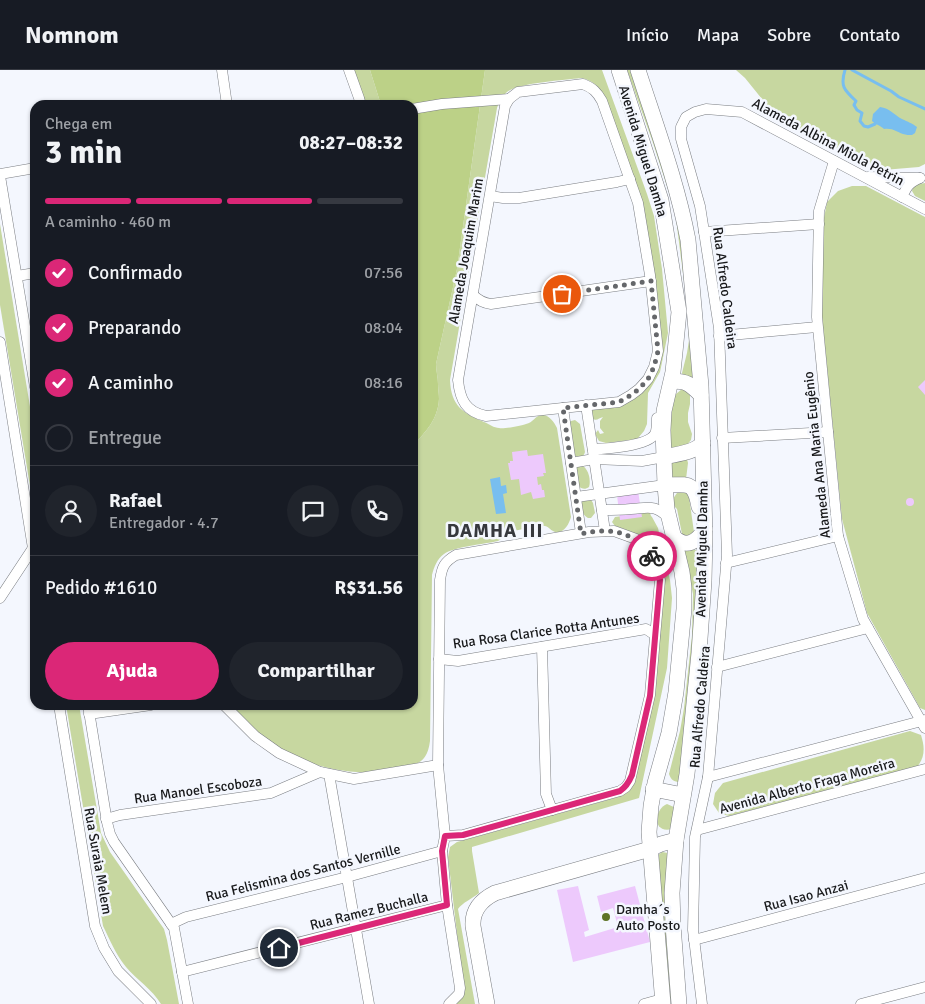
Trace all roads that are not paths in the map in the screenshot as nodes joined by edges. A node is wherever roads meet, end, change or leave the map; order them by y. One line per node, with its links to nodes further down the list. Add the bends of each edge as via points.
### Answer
1 (222, 70): 6 (street)
2 (349, 70): 7 (street)
3 (619, 70): 29 (street, Avenida Miguel Damha, via 661,200 679,312)
4 (638, 70): 30 (street, Avenida Miguel Damha, via 684,218)
5 (509, 99): 8 (street); 15 (street, via 518,92 583,84 592,88 602,101); 16 (street, Alameda Joaquim Marim, via 505,106)
6 (226, 100)
7 (360, 100)
8 (418, 108)
9 (686, 117): 10 (street, Alameda Albina Miola Petrin, via 706,109 742,112); 20 (street, Rua Alfredo Caldeira, via 681,127 681,139)
10 (834, 161): 13 (street, Alameda Albina Miola Petrin); 19 (street, Alameda Ana Maria Eugênio, via 819,211)
11 (30, 169): 12 (street)
12 (0, 175): 22 (street)
13 (865, 177): 14 (street); 17 (street, Alameda Albina Miola Petrin)
14 (922, 177): 17 (street, via 910,183)
15 (630, 179): 16 (street, via 519,198); 23 (street, via 638,203)
16 (490, 196): 24 (street, Alameda Joaquim Marim)
17 (902, 197): 18 (street, Alameda Albina Miola Petrin)
18 (925, 209)
19 (819, 224): 20 (street); 25 (street, Alameda Ana Maria Eugênio)
20 (704, 232): 26 (street, Rua Alfredo Caldeira)
21 (30, 274): 22 (street)
22 (17, 276): 28 (street)
23 (651, 281): 24 (street, via 491,304 485,304); 31 (street, via 658,351 648,379 619,402)
24 (472, 295): 32 (street, Alameda Joaquim Marim, via 458,380 459,392 468,408 486,416)
25 (818, 327): 26 (street); 33 (street, Alameda Ana Maria Eugênio)
26 (719, 336): 34 (street, Rua Alfredo Caldeira)
27 (0, 342): 45 (street)
28 (30, 356)
29 (672, 381): 30 (street, via 688,383); 36 (street, via 661,395 652,437); 37 (street, Avenida Miguel Damha, via 664,410)
30 (701, 395): 35 (street, Avenida Miguel Damha)
31 (586, 406): 32 (street); 36 (street)
32 (563, 408): 38 (street)
33 (828, 432): 34 (street); 48 (street, Alameda Ana Maria Eugênio)
34 (722, 438): 51 (street, Rua Alfredo Caldeira)
35 (702, 443): 37 (street, via 692,450); 44 (street, Avenida Miguel Damha)
36 (593, 454): 37 (street, via 642,461); 38 (street); 40 (street)
37 (664, 458): 39 (street, Avenida Miguel Damha)
38 (571, 463): 41 (street)
39 (665, 485): 40 (street); 43 (street, Avenida Miguel Damha); 44 (street, via 684,484 694,490)
40 (599, 494): 41 (street); 42 (street)
41 (576, 497): 47 (street)
42 (602, 510): 43 (street, via 654,507); 46 (street)
43 (669, 518): 49 (street, Avenida Miguel Damha)
44 (705, 528): 49 (street, via 701,536 691,543 682,543); 67 (street, Avenida Miguel Damha, via 700,653)
45 (30, 529)
46 (609, 531): 47 (street); 54 (street, via 636,539 653,557 660,580)
47 (581, 534): 56 (street, via 464,553 447,560 440,580)
48 (838, 536): 51 (street); 53 (street, Alameda Ana Maria Eugênio)
49 (674, 537): 66 (street, Avenida Miguel Damha, via 682,572 684,609 674,707)
50 (30, 553): 52 (street)
51 (726, 563): 57 (street, Rua Alfredo Caldeira)
52 (0, 598)
53 (868, 628): 57 (street); 61 (street, Alameda Ana Maria Eugênio)
54 (655, 635): 55 (street, Rua Rosa Clarice Rotta Antunes, via 646,629); 68 (street, via 650,696 630,781 620,791)
55 (542, 647): 56 (street, Rua Rosa Clarice Rotta Antunes, via 458,660); 68 (street, via 546,794)
56 (439, 659): 62 (street)
57 (718, 667): 65 (street, Rua Alfredo Caldeira)
58 (59, 710): 85 (street, Rua Suraia Melem, via 95,926 118,971)
59 (88, 710): 69 (street)
60 (229, 710): 64 (street, via 255,736 279,753)
61 (924, 723): 65 (street)
62 (438, 765): 64 (street, via 354,779); 71 (street)
63 (925, 769): 70 (street, Avenida Alberto Fraga Moreira)
64 (324, 773): 69 (street, Rua Manoel Escoboza, via 271,793); 75 (street)
65 (708, 777): 70 (street, Rua Alfredo Caldeira)
66 (654, 789): 67 (street); 73 (street, Avenida Miguel Damha)
67 (683, 795): 72 (street, Avenida Miguel Damha)
68 (552, 810): 71 (street, via 463,835)
69 (106, 819): 78 (street, via 114,842)
70 (697, 830): 80 (street, Rua Alfredo Caldeira)
71 (445, 836): 74 (street)
72 (676, 840): 73 (street); 90 (street, Avenida Miguel Damha, via 672,893)
73 (650, 849): 84 (street, Avenida Miguel Damha); 88 (street, via 495,893 483,900 475,911 473,926)
74 (442, 851): 75 (street, Rua Felismina dos Santos Vernille); 77 (street)
75 (347, 877): 78 (street, Rua Felismina dos Santos Vernille, via 186,917); 79 (street)
76 (925, 878): 80 (street, Rua Isao Anzai)
77 (447, 905): 79 (street, Rua Ramez Buchalla); 83 (street, via 460,988)
78 (171, 924): 81 (street)
79 (356, 929): 81 (street, Rua Ramez Buchalla); 87 (street)
80 (694, 940): 91 (street, Rua Alfredo Caldeira)
81 (182, 972): 86 (street)
82 (925, 987): 92 (street)
83 (451, 1002)
84 (663, 1002): 89 (street)
85 (151, 1004)
86 (188, 1004)
87 (369, 1004)
88 (487, 1004)
89 (644, 1004)
90 (679, 1004)
91 (702, 1004)
92 (861, 1004)

